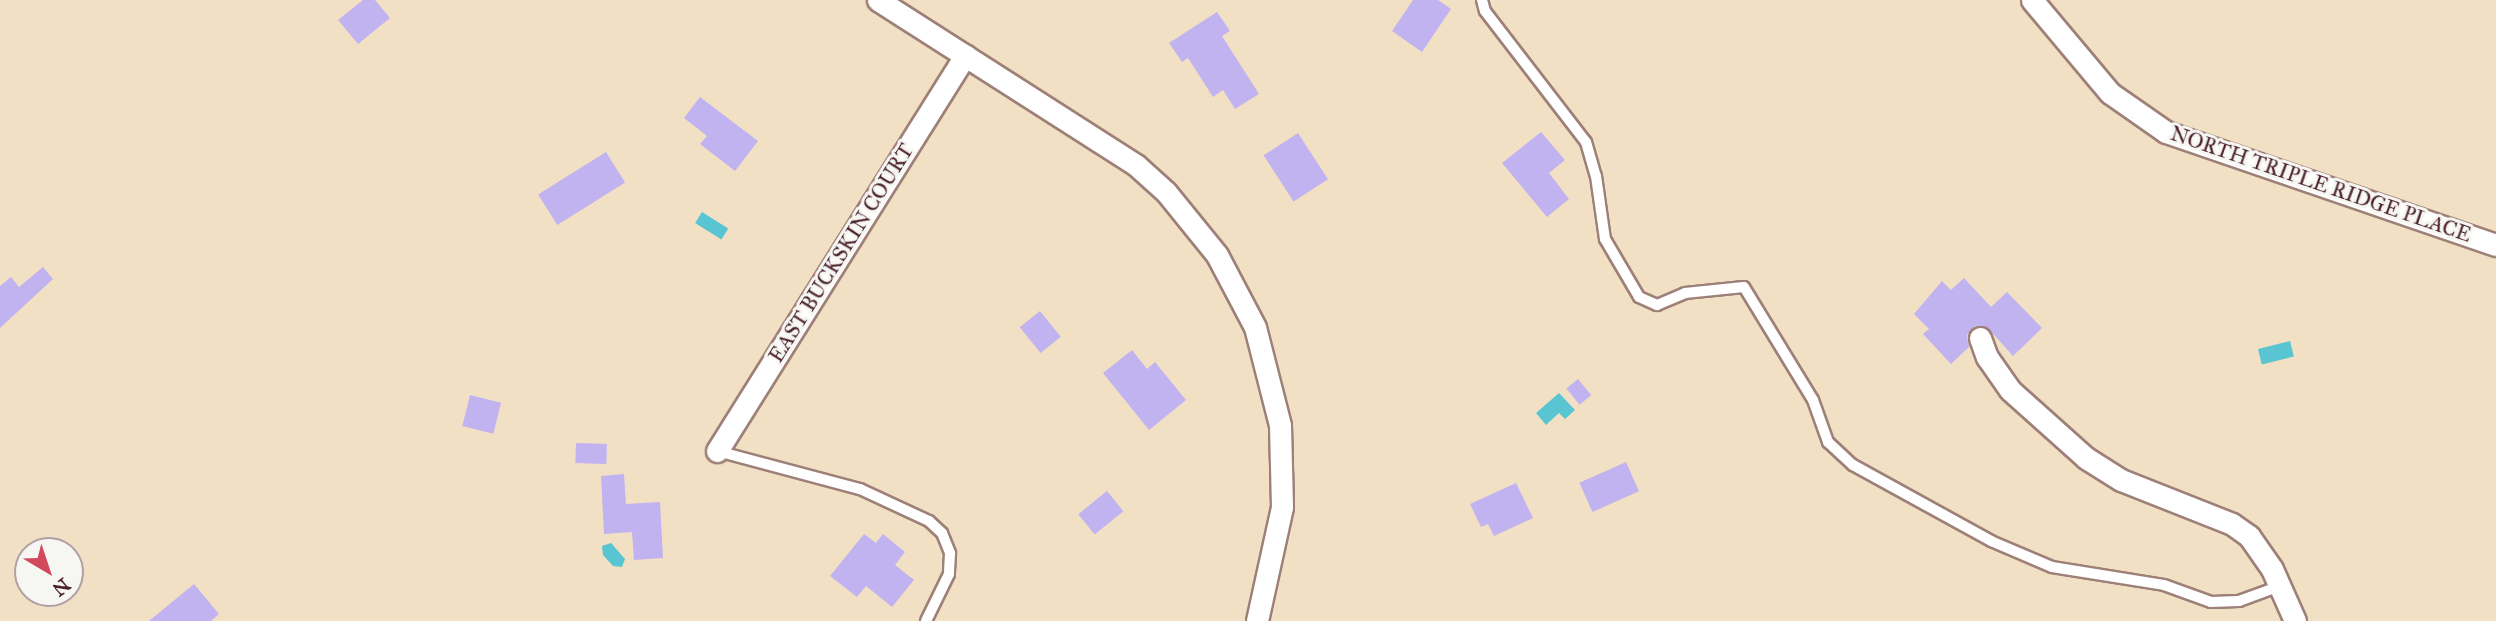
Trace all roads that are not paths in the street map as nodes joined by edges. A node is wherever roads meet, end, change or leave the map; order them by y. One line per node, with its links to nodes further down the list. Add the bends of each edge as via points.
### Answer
1 (878, 0): 4 (street)
2 (1482, 0): 8 (lane, via 1485,11 1586,142 1605,239 1639,297 1657,305 1685,293 1744,287 1812,400 1828,442 1853,466 1991,541 2052,567 2164,585 2211,602 2239,601)
3 (2032, 0): 5 (street, NORTH TRIPLE RIDGE PLACE, via 2110,93 2166,132)
4 (965, 55): 7 (street, EAST BUCKSKIN COURT); 10 (street, via 1136,165 1193,223 1238,290 1273,386 1283,466 1276,547)
5 (2496, 244)
6 (1980, 338): 8 (street, via 1998,374 2053,433 2121,480 2232,524 2262,551)
7 (717, 452): 9 (lane, via 860,489 929,521 942,533 950,553 949,574)
8 (2280, 586): 11 (street)
9 (926, 621)
10 (1257, 621)
11 (2295, 621)

